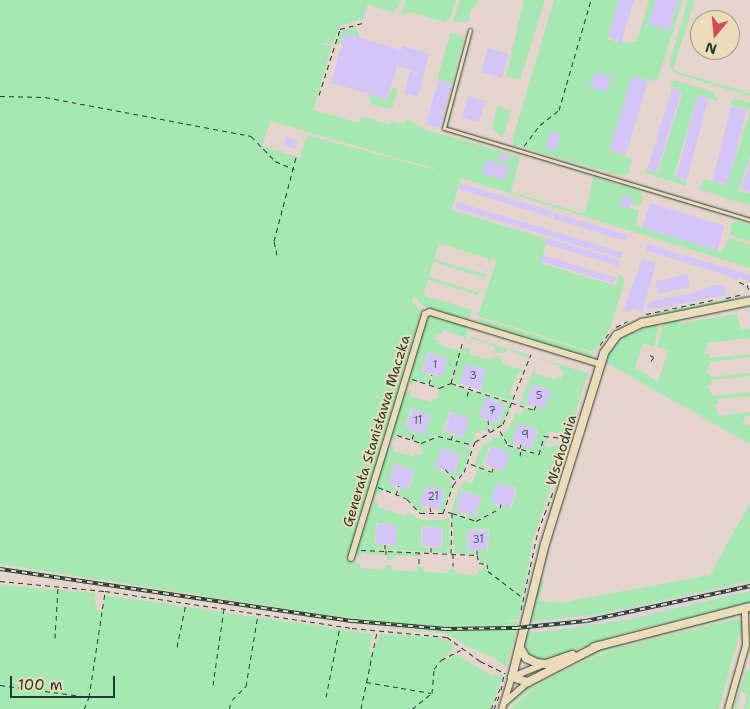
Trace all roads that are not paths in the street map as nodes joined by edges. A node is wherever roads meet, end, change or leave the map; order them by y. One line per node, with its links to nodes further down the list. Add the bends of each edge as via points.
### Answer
1 (470, 30): 2 (lane, via 444,128)
2 (750, 220)
3 (750, 301): 4 (street, Wschodnia, via 660,318 631,327 611,342)
4 (600, 364): 5 (street, Generała Stanisława Maczka, via 427,313); 8 (street, Wschodnia, via 547,536)
5 (351, 558)
6 (748, 608): 7 (street); 13 (street, via 745,651)
7 (598, 646): 9 (street); 11 (street)
8 (520, 648): 9 (street, via 528,660); 10 (street, Wschodnia)
9 (546, 664): 10 (street)
10 (508, 675): 11 (street); 12 (street, Wschodnia)
11 (528, 682): 12 (street)
12 (503, 706)
13 (728, 709)

